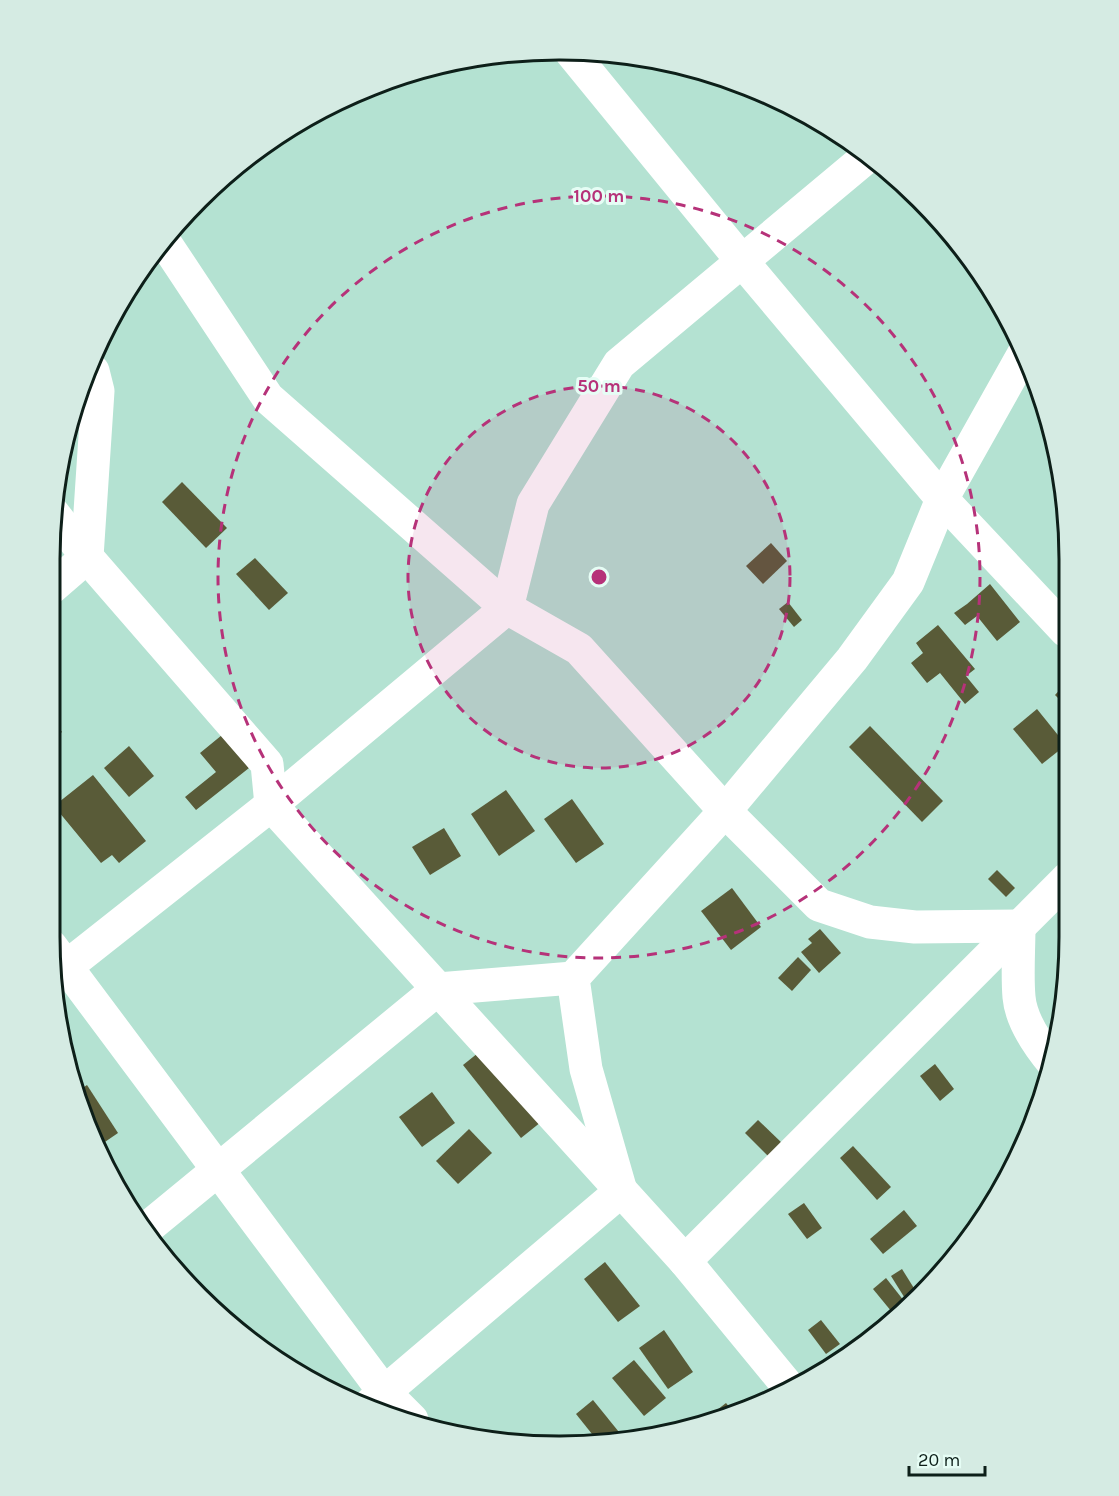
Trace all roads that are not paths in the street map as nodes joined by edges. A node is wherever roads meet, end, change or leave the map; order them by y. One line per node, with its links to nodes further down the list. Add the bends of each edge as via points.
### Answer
1 (578, 61): 4 (street)
2 (862, 161): 4 (street)
3 (169, 248): 11 (street, via 268,398)
4 (742, 261): 7 (street); 11 (street, via 619,364 533,504)
5 (1018, 363): 7 (street)
6 (95, 378): 9 (street, via 98,391)
7 (942, 499): 12 (street); 14 (street, via 908,582 852,659)
8 (61, 524): 9 (street)
9 (87, 558): 10 (street); 13 (street, via 267,764)
10 (60, 581)
11 (507, 608): 13 (street); 14 (street, via 579,650)
12 (1059, 624)
13 (271, 805): 17 (street); 20 (street)
14 (725, 811): 16 (street, via 819,905 870,922 915,927); 19 (street)
15 (1059, 887): 16 (street)
16 (1019, 926): 21 (street, via 1019,999 1027,1025); 25 (street)
17 (61, 955)
18 (61, 958): 22 (street)
19 (573, 978): 20 (street); 23 (street, via 586,1069)
20 (438, 989): 22 (street); 23 (street)
21 (1045, 1053)
22 (218, 1170): 24 (street); 27 (street)
23 (621, 1191): 25 (street); 27 (street)
24 (151, 1225)
25 (685, 1261): 26 (street)
26 (784, 1382)
27 (376, 1399)

